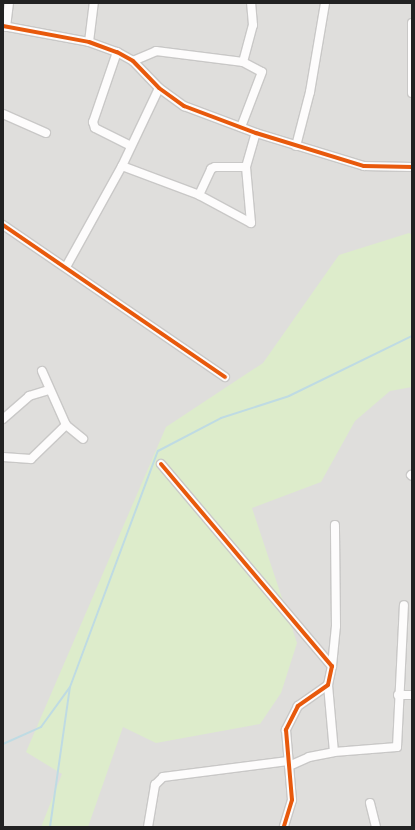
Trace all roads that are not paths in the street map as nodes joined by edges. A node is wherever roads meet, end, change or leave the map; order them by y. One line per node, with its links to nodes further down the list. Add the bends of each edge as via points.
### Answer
1 (9, 3): 6 (street)
2 (94, 3): 7 (street)
3 (251, 3): 11 (street, via 252,25)
4 (325, 3): 19 (street, via 310,92)
5 (412, 23): 8 (street)
6 (4, 27): 7 (street)
7 (89, 42): 9 (street)
8 (411, 47): 13 (street)
9 (118, 52): 10 (street); 18 (street, via 93,122 95,128)
10 (133, 61): 11 (street, via 156,51); 12 (street)
11 (243, 62): 15 (street, via 262,72)
12 (159, 88): 15 (street, via 184,106); 18 (street)
13 (412, 93)
14 (3, 114): 16 (street)
15 (242, 128): 17 (street)
16 (46, 133)
17 (256, 133): 19 (street); 21 (street)
18 (131, 146): 20 (street)
19 (296, 146): 22 (street, via 364,166)
20 (122, 166): 23 (street); 25 (street)
21 (246, 167): 23 (street, via 215,166); 23 (street, via 251,223)
22 (412, 167)
23 (199, 195)
24 (3, 226): 25 (street)
25 (66, 267): 27 (street)
26 (42, 371): 28 (street)
27 (225, 377)
28 (49, 390): 29 (street, via 29,396); 30 (street)
29 (3, 419)
30 (66, 425): 31 (street); 32 (street, via 30,460)
31 (83, 439)
32 (3, 457)
33 (161, 464): 36 (street)
34 (335, 525): 36 (street, via 336,626)
35 (404, 605): 38 (street)
36 (332, 666): 37 (street)
37 (328, 685): 40 (street); 41 (street, via 298,706 286,730)
38 (398, 695): 39 (street); 40 (street, via 397,747)
39 (412, 695)
40 (334, 752): 41 (street)
41 (289, 764): 43 (street, via 164,777 155,785); 44 (street, via 292,800)
42 (370, 803): 45 (street)
43 (148, 827)
44 (284, 827)
45 (376, 827)

